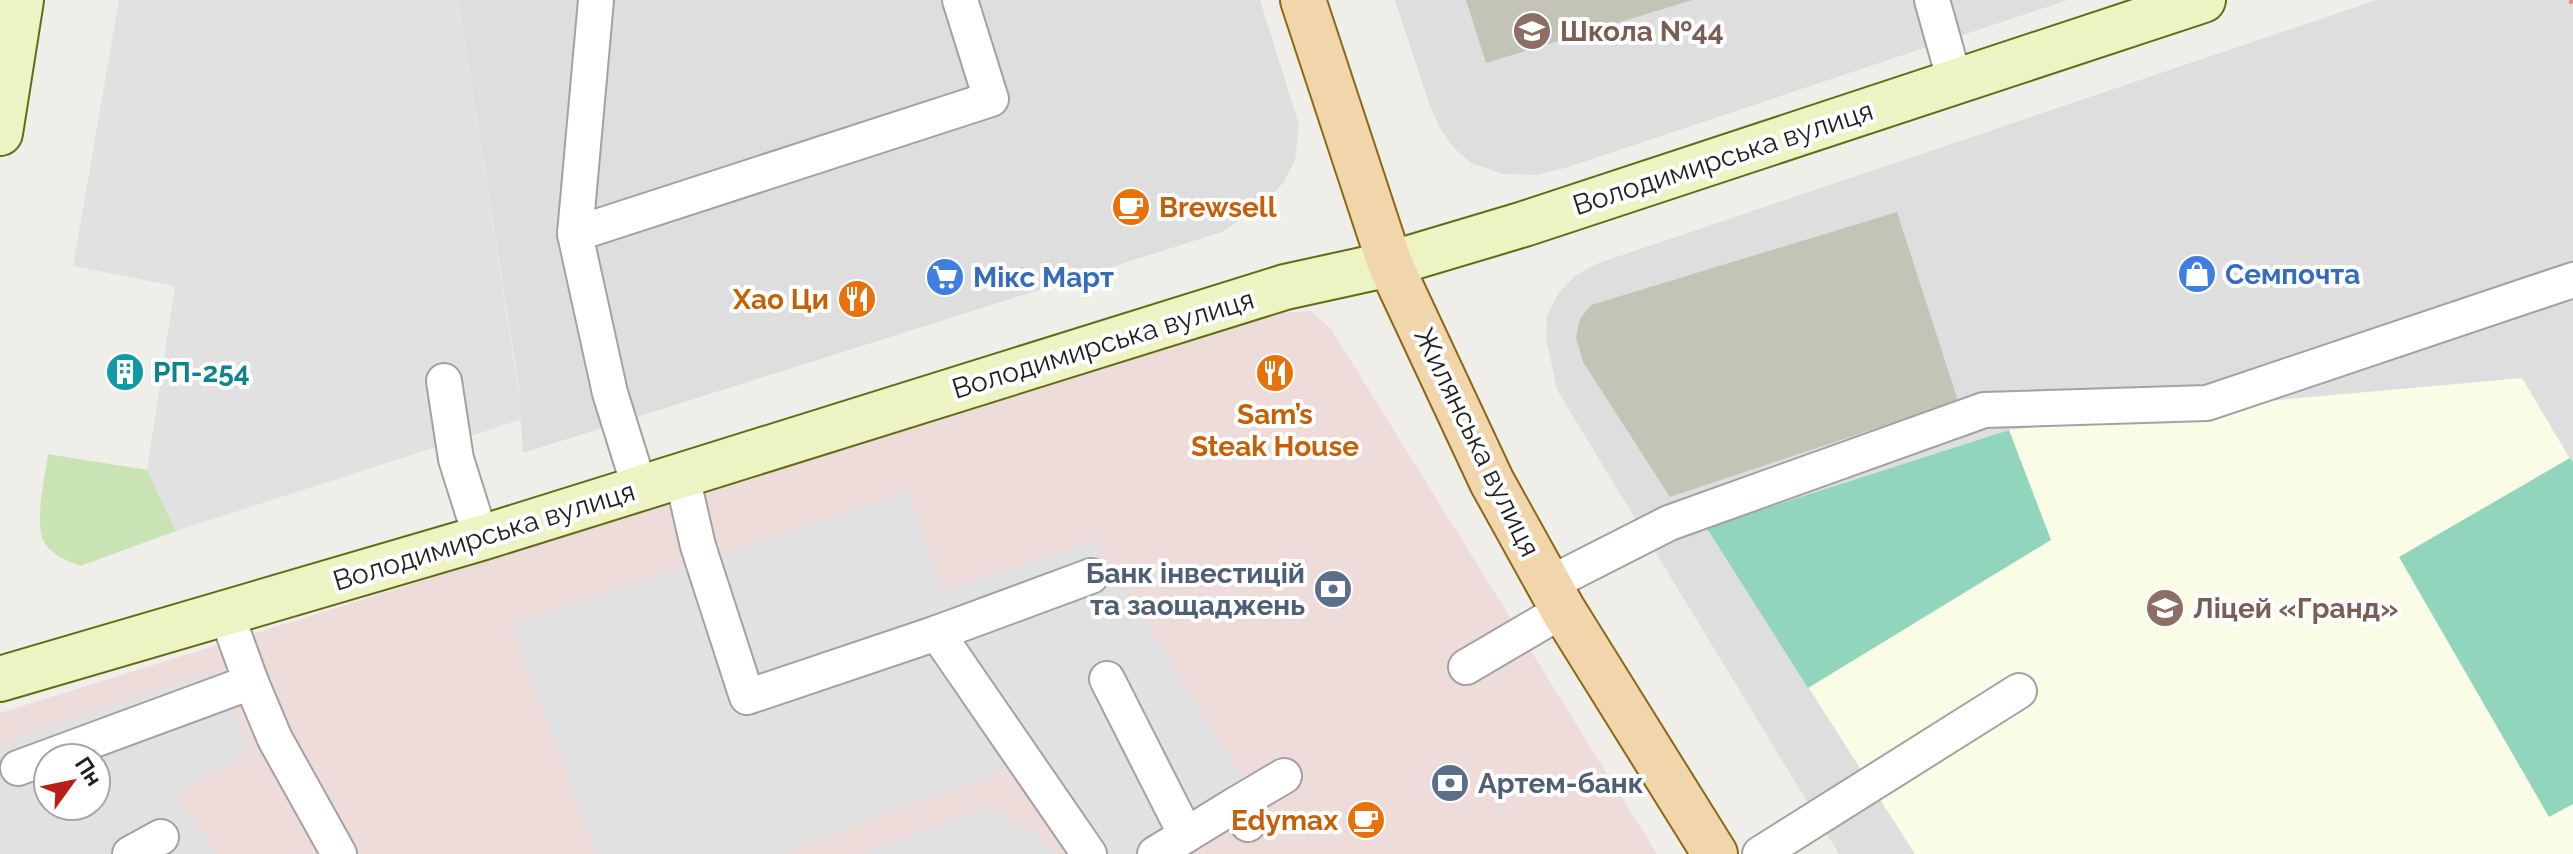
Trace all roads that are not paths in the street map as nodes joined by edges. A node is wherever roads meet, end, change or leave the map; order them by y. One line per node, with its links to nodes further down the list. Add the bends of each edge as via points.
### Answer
1 (21, 0): 8 (street)
2 (596, 0): 9 (lane)
3 (960, 0): 9 (lane, via 991,99)
4 (1303, 0): 10 (main road, Жилянська вулиця)
5 (1932, 0): 7 (lane)
6 (2188, 2): 7 (street, Володимирська вулиця)
7 (1955, 82): 10 (street, Володимирська вулиця)
8 (0, 133)
9 (575, 234): 14 (lane, via 610,393)
10 (1390, 264): 13 (street, Володимирська вулиця, via 1285,287); 17 (main road, Жилянська вулиця, via 1492,482)
11 (2573, 280): 17 (lane, via 2207,403 1984,410 1669,523)
12 (444, 381): 15 (lane, via 456,459)
13 (682, 476): 14 (street, Володимирська вулиця); 19 (lane, via 698,546 747,697)
14 (640, 489): 15 (street, Володимирська вулиця)
15 (481, 538): 18 (street, Володимирська вулиця)
16 (1091, 576): 19 (lane)
17 (1556, 597): 20 (lane); 33 (main road, Жилянська вулиця)
18 (226, 613): 21 (street, Володимирська вулиця); 23 (lane)
19 (937, 633): 31 (lane)
20 (1466, 667)
21 (0, 679)
22 (1107, 679): 27 (lane)
23 (251, 682): 25 (lane); 30 (lane, via 275,739)
24 (2019, 691): 34 (lane)
25 (18, 768)
26 (1284, 776): 27 (lane, via 1242,815)
27 (1186, 835): 32 (lane)
28 (161, 837): 29 (lane)
29 (130, 854)
30 (339, 854)
31 (1089, 854)
32 (1155, 854)
33 (1715, 854)
34 (1760, 854)

